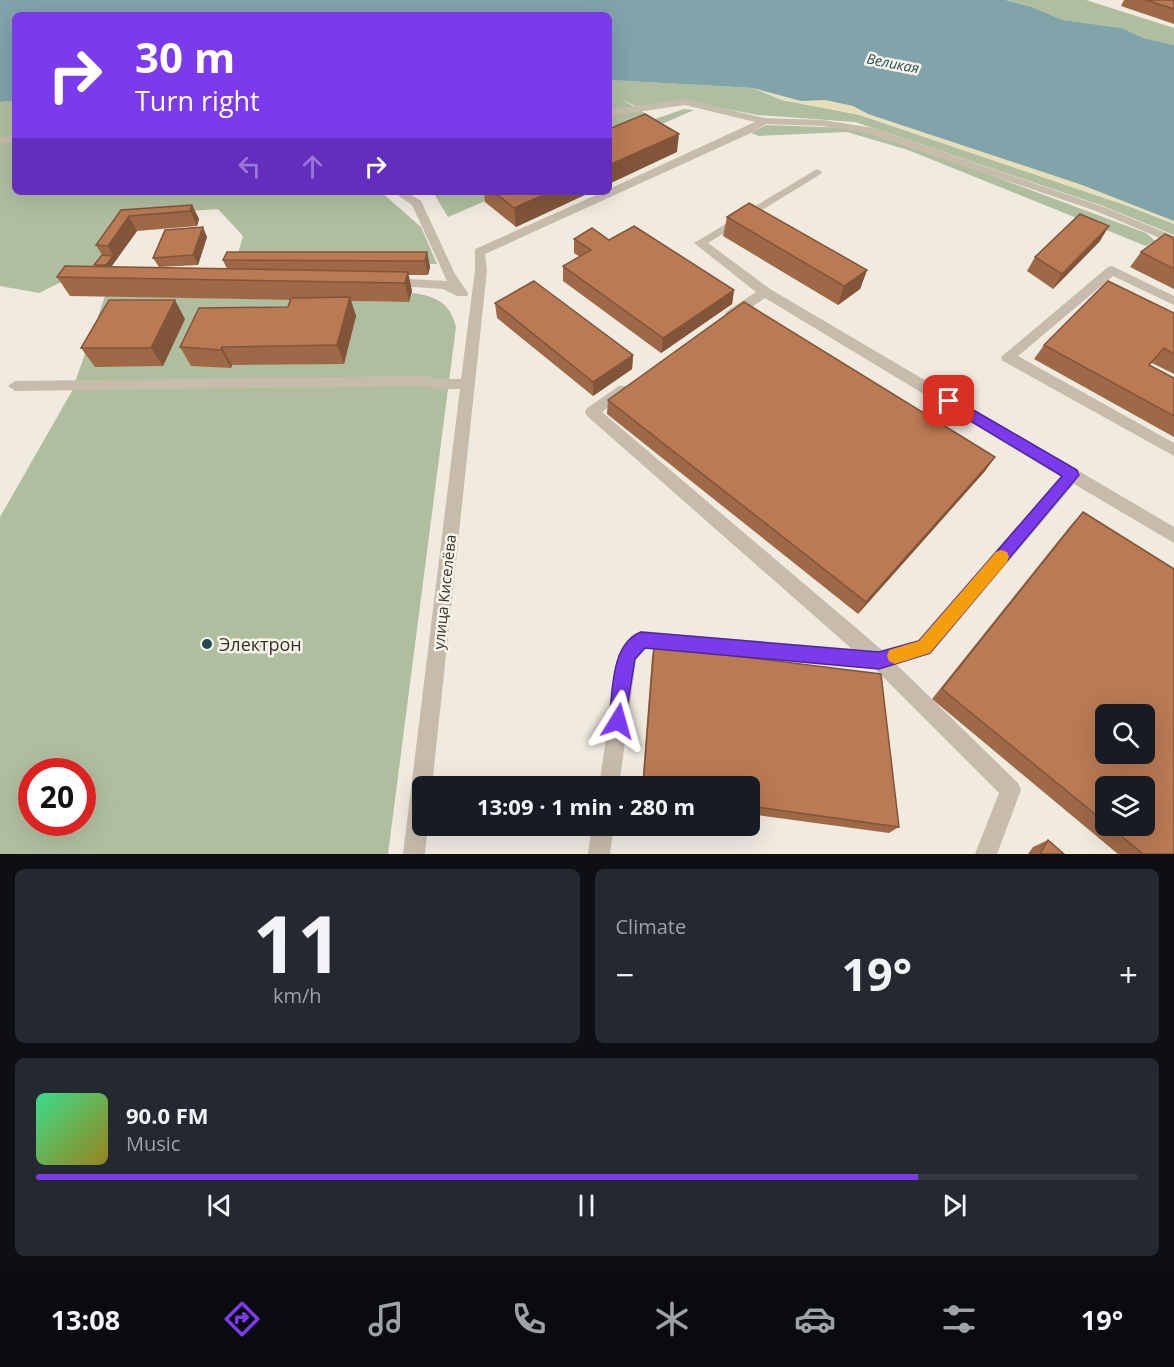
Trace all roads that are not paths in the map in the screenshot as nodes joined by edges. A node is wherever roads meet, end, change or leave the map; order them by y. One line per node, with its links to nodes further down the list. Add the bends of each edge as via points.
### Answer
1 (612, 113): 2 (street, via 685,102)
2 (764, 121): 4 (street, улица Киселёва); 7 (street, via 841,125 886,134)
3 (817, 172): 9 (street, via 700,243)
4 (612, 192)
5 (404, 195): 10 (street, via 417,203 449,275)
6 (606, 195): 13 (street, улица Киселёва, via 479,252 481,270)
7 (1174, 240)
8 (381, 282): 10 (street, via 445,285)
9 (765, 292): 12 (street); 18 (street)
10 (462, 293): 13 (street)
11 (1174, 301): 17 (street, via 1112,270 1008,357)
12 (717, 325)
13 (474, 330): 15 (street, улица Киселёва)
14 (640, 379): 20 (street, via 592,412)
15 (467, 384): 16 (street, via 427,381); 23 (street, улица Киселёва)
16 (15, 386)
17 (1174, 450)
18 (1072, 475): 19 (street); 20 (street, via 924,647)
19 (1174, 536)
20 (879, 660): 21 (street, via 641,640 627,656); 25 (street, via 1011,790)
21 (610, 776)
22 (601, 836): 24 (street)
23 (414, 854)
24 (599, 854)
25 (986, 854)

